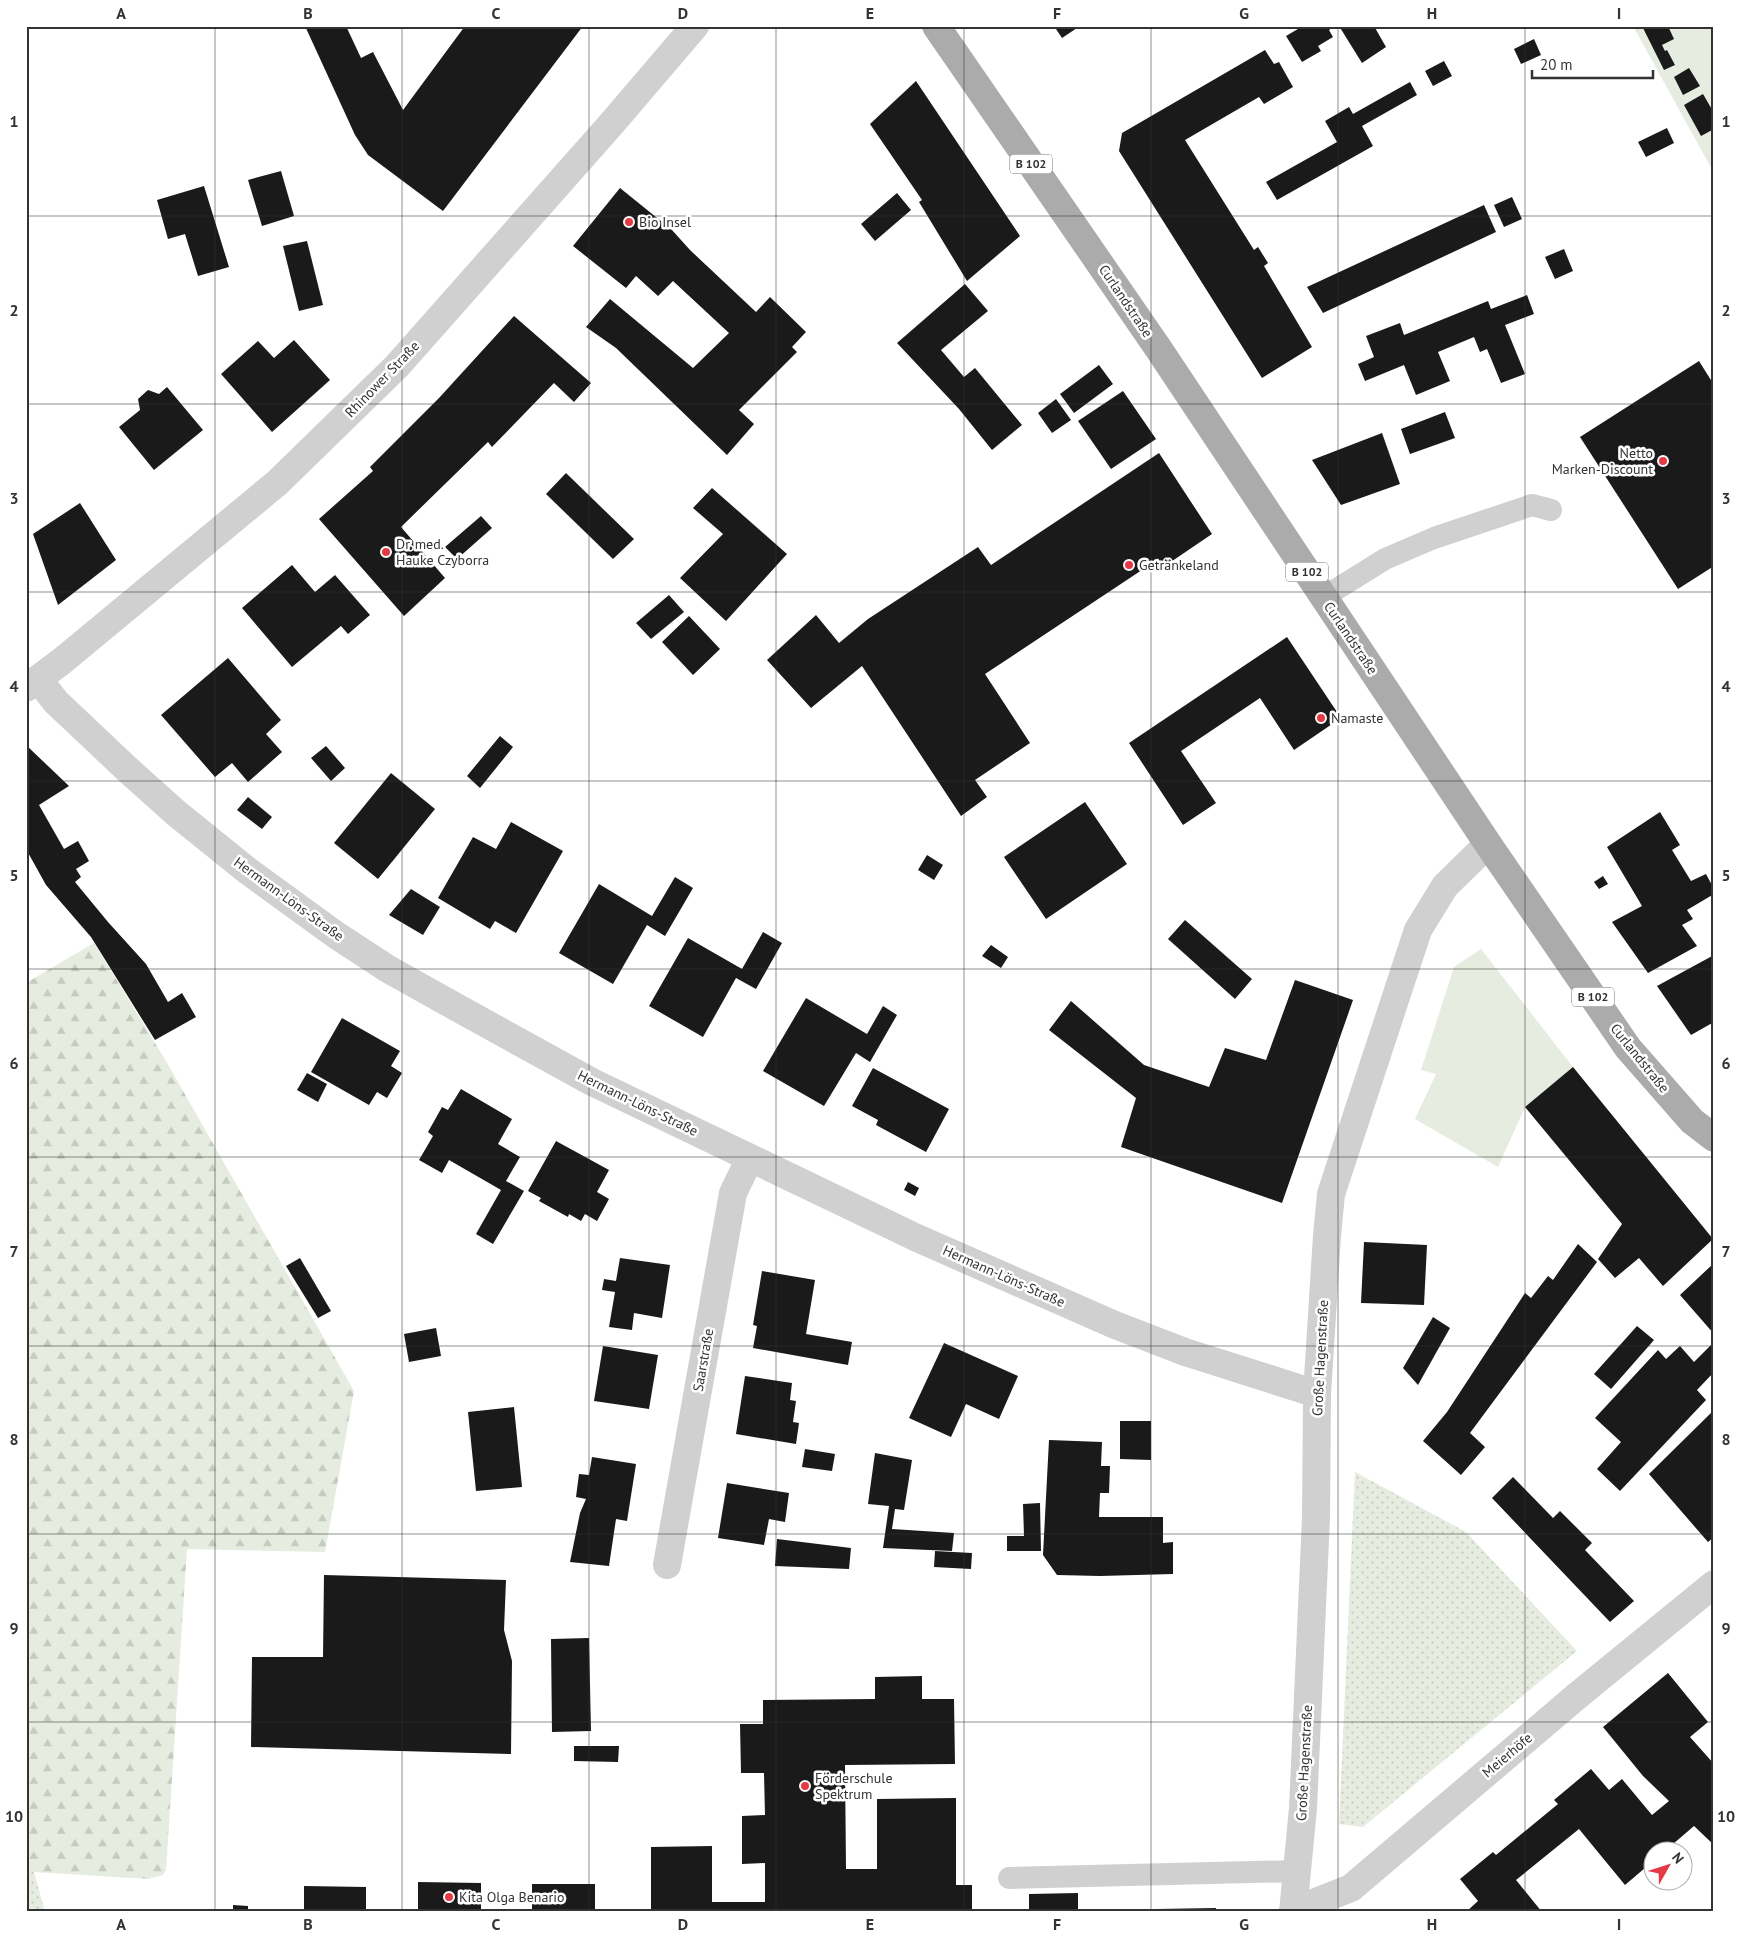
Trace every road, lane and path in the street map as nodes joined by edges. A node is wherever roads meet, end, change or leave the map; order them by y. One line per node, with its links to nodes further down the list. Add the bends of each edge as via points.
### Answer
1 (695, 26): 5 (street, Rhinower Straße, via 390,373 277,483)
2 (936, 26): 4 (main road, Curlandstraße / B 102, via 1142,324)
3 (1551, 510): 4 (lane, via 1532,505 1434,538 1385,559)
4 (1324, 597): 6 (main road, Curlandstraße / B 102)
5 (32, 683): 8 (street, Hermann-Löns-Straße, via 176,813 336,935 396,974 583,1077)
6 (1488, 844): 7 (main road, Curlandstraße / B 102, via 1628,1048 1692,1121); 9 (street, Große Hagenstraße, via 1445,886 1418,930 1331,1194)
7 (1714, 1138)
8 (750, 1158): 9 (street, Hermann-Löns-Straße, via 917,1238 1115,1325 1185,1352); 10 (street, Saarstraße, via 733,1193)
9 (1317, 1394): 12 (street, Große Hagenstraße, via 1316,1518 1303,1808)
10 (667, 1565)
11 (1714, 1584): 14 (street, Meierhöfe, via 1351,1888)
12 (1297, 1871): 13 (lane); 14 (street, Große Hagenstraße)
13 (1010, 1878)
14 (1293, 1911)

